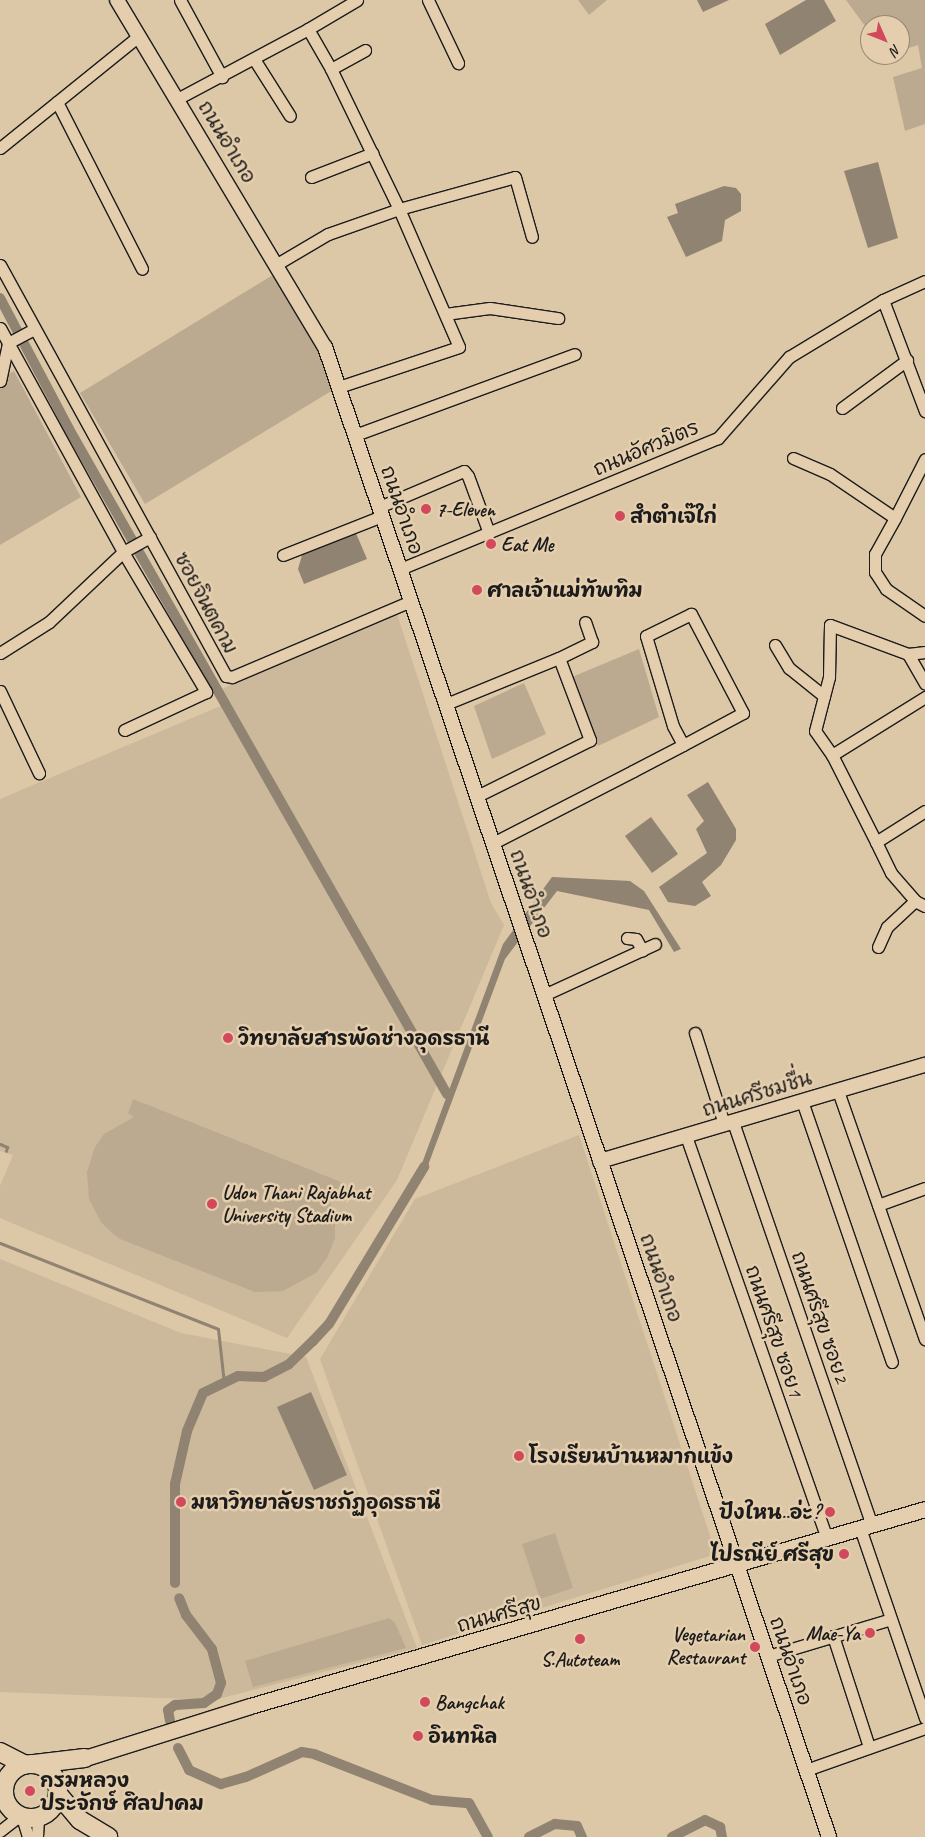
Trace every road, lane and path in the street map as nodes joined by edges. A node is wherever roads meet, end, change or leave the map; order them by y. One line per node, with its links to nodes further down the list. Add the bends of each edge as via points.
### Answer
1 (118, 0): 8 (street, ถนนอำเภอ)
2 (180, 0): 13 (street)
3 (333, 0): 6 (street)
4 (357, 0): 6 (street)
5 (428, 0): 11 (street)
6 (339, 11): 7 (street)
7 (308, 29): 10 (street); 12 (street)
8 (139, 36): 14 (street, ถนนอำเภอ); 15 (street)
9 (365, 50): 12 (street)
10 (254, 59): 13 (street); 16 (street)
11 (458, 63)
12 (331, 69): 18 (street)
13 (222, 77): 14 (street)
14 (177, 99): 22 (street, ถนนอำเภอ)
15 (57, 102): 17 (street); 24 (street)
16 (290, 116)
17 (0, 148)
18 (373, 153): 19 (street); 20 (street)
19 (311, 177)
20 (399, 209): 21 (street, via 514,177); 22 (street, via 328,234); 27 (street)
21 (532, 237)
22 (278, 264): 35 (street, ถนนอำเภอ, via 325,347)
23 (0, 265): 30 (street)
24 (142, 269)
25 (925, 281): 26 (street, ถนนอัศวมิตร)
26 (883, 300): 33 (street); 43 (street, ถนนอัศวมิตร, via 789,357 718,438)
27 (445, 314): 28 (street, via 490,308); 35 (street, via 459,347)
28 (558, 318)
29 (0, 328): 31 (street)
30 (34, 329): 31 (street); 44 (street)
31 (9, 343): 34 (street); 45 (street)
32 (575, 354): 38 (street)
33 (907, 360): 36 (street); 37 (street)
34 (0, 379)
35 (339, 388): 38 (street, ถนนอำเภอ)
36 (842, 408)
37 (925, 412)
38 (355, 435): 41 (street, ถนนอำเภอ)
39 (794, 458): 42 (street, via 830,474)
40 (925, 459): 42 (street)
41 (381, 511): 43 (street, via 464,471); 46 (street); 47 (street, ถนนอำเภอ)
42 (895, 518): 49 (street, via 875,554 875,572 886,589)
43 (489, 533): 47 (street, ถนนอัศวมิตร)
44 (145, 540): 45 (street); 48 (street, ซอยจินตคาม, via 226,676 232,677)
45 (126, 550): 53 (street, via 49,622); 61 (street, via 206,692)
46 (284, 555)
47 (400, 569): 48 (street, ถนนอำเภอ)
48 (411, 601): 60 (street, ถนนอำเภอ)
49 (925, 616)
50 (585, 622): 55 (street, via 592,642)
51 (775, 645): 58 (street, via 789,668)
52 (925, 652): 54 (street)
53 (0, 653)
54 (908, 654): 56 (street); 58 (street, via 830,626 829,677)
55 (559, 658): 60 (street); 65 (street, via 590,740)
56 (925, 684)
57 (0, 692): 64 (street)
58 (824, 696): 63 (street, via 815,731)
59 (925, 697): 63 (street)
60 (446, 704): 65 (street, ถนนอำเภอ)
61 (124, 730)
62 (683, 745): 62 (street, via 743,713 691,614 646,636 673,726); 68 (street)
63 (832, 755): 67 (street)
64 (39, 773)
65 (477, 796): 68 (street, ถนนอำเภอ)
66 (925, 811): 67 (street)
67 (876, 842): 69 (street, via 892,873)
68 (493, 843): 74 (street, ถนนอำเภอ)
69 (920, 903): 72 (street, via 887,927)
70 (627, 938): 73 (street, via 636,939)
71 (656, 944): 73 (street)
72 (878, 948)
73 (642, 950): 74 (street)
74 (544, 995): 81 (street, ถนนอำเภอ)
75 (695, 1033): 79 (street, ถนนศรีสุข ซอย2)
76 (925, 1065): 77 (street, ถนนศรีชมชื่น)
77 (838, 1090): 78 (street, ถนนศรีชมชื่น); 83 (street)
78 (802, 1101): 79 (street, ถนนศรีชมชื่น); 85 (street)
79 (728, 1123): 80 (street, ถนนศรีชมชื่น); 87 (street, ถนนศรีสุข ซอย2)
80 (686, 1136): 81 (street, ถนนศรีชมชื่น); 88 (street, ถนนศรีสุข ซอย1)
81 (600, 1161): 89 (street, ถนนอำเภอ)
82 (925, 1188): 83 (street)
83 (878, 1205): 84 (street)
84 (925, 1339)
85 (892, 1362)
86 (925, 1509): 87 (main road, ถนนศรีสุข)
87 (866, 1526): 88 (main road, ถนนศรีสุข); 90 (street, ถนนศรีสุข ซอย2)
88 (827, 1538): 89 (main road, ถนนศรีสุข)
89 (737, 1564): 92 (street, ถนนอำเภอ); 97 (main road, ถนนศรีสุข)
90 (891, 1618): 91 (street); 93 (street, ถนนศรีสุข ซอย2)
91 (834, 1636): 92 (street); 95 (street)
92 (768, 1656): 99 (street, ถนนอำเภอ)
93 (925, 1718)
94 (925, 1728): 95 (street)
95 (869, 1747): 99 (street)
96 (0, 1752): 98 (main road)
97 (85, 1758): 98 (main road); 101 (main road)
98 (30, 1764): 100 (main road, via 10,1773); 101 (main road, via 53,1775)
99 (806, 1770): 108 (street, ถนนอำเภอ)
100 (2, 1786): 102 (main road, via 8,1807)
101 (58, 1791): 102 (main road, via 52,1808); 103 (main road)
102 (30, 1817): 103 (main road); 104 (street); 105 (street); 106 (street)
103 (80, 1820): 107 (main road)
104 (0, 1831)
105 (28, 1837)
106 (37, 1837)
107 (108, 1837)
108 (829, 1837)

